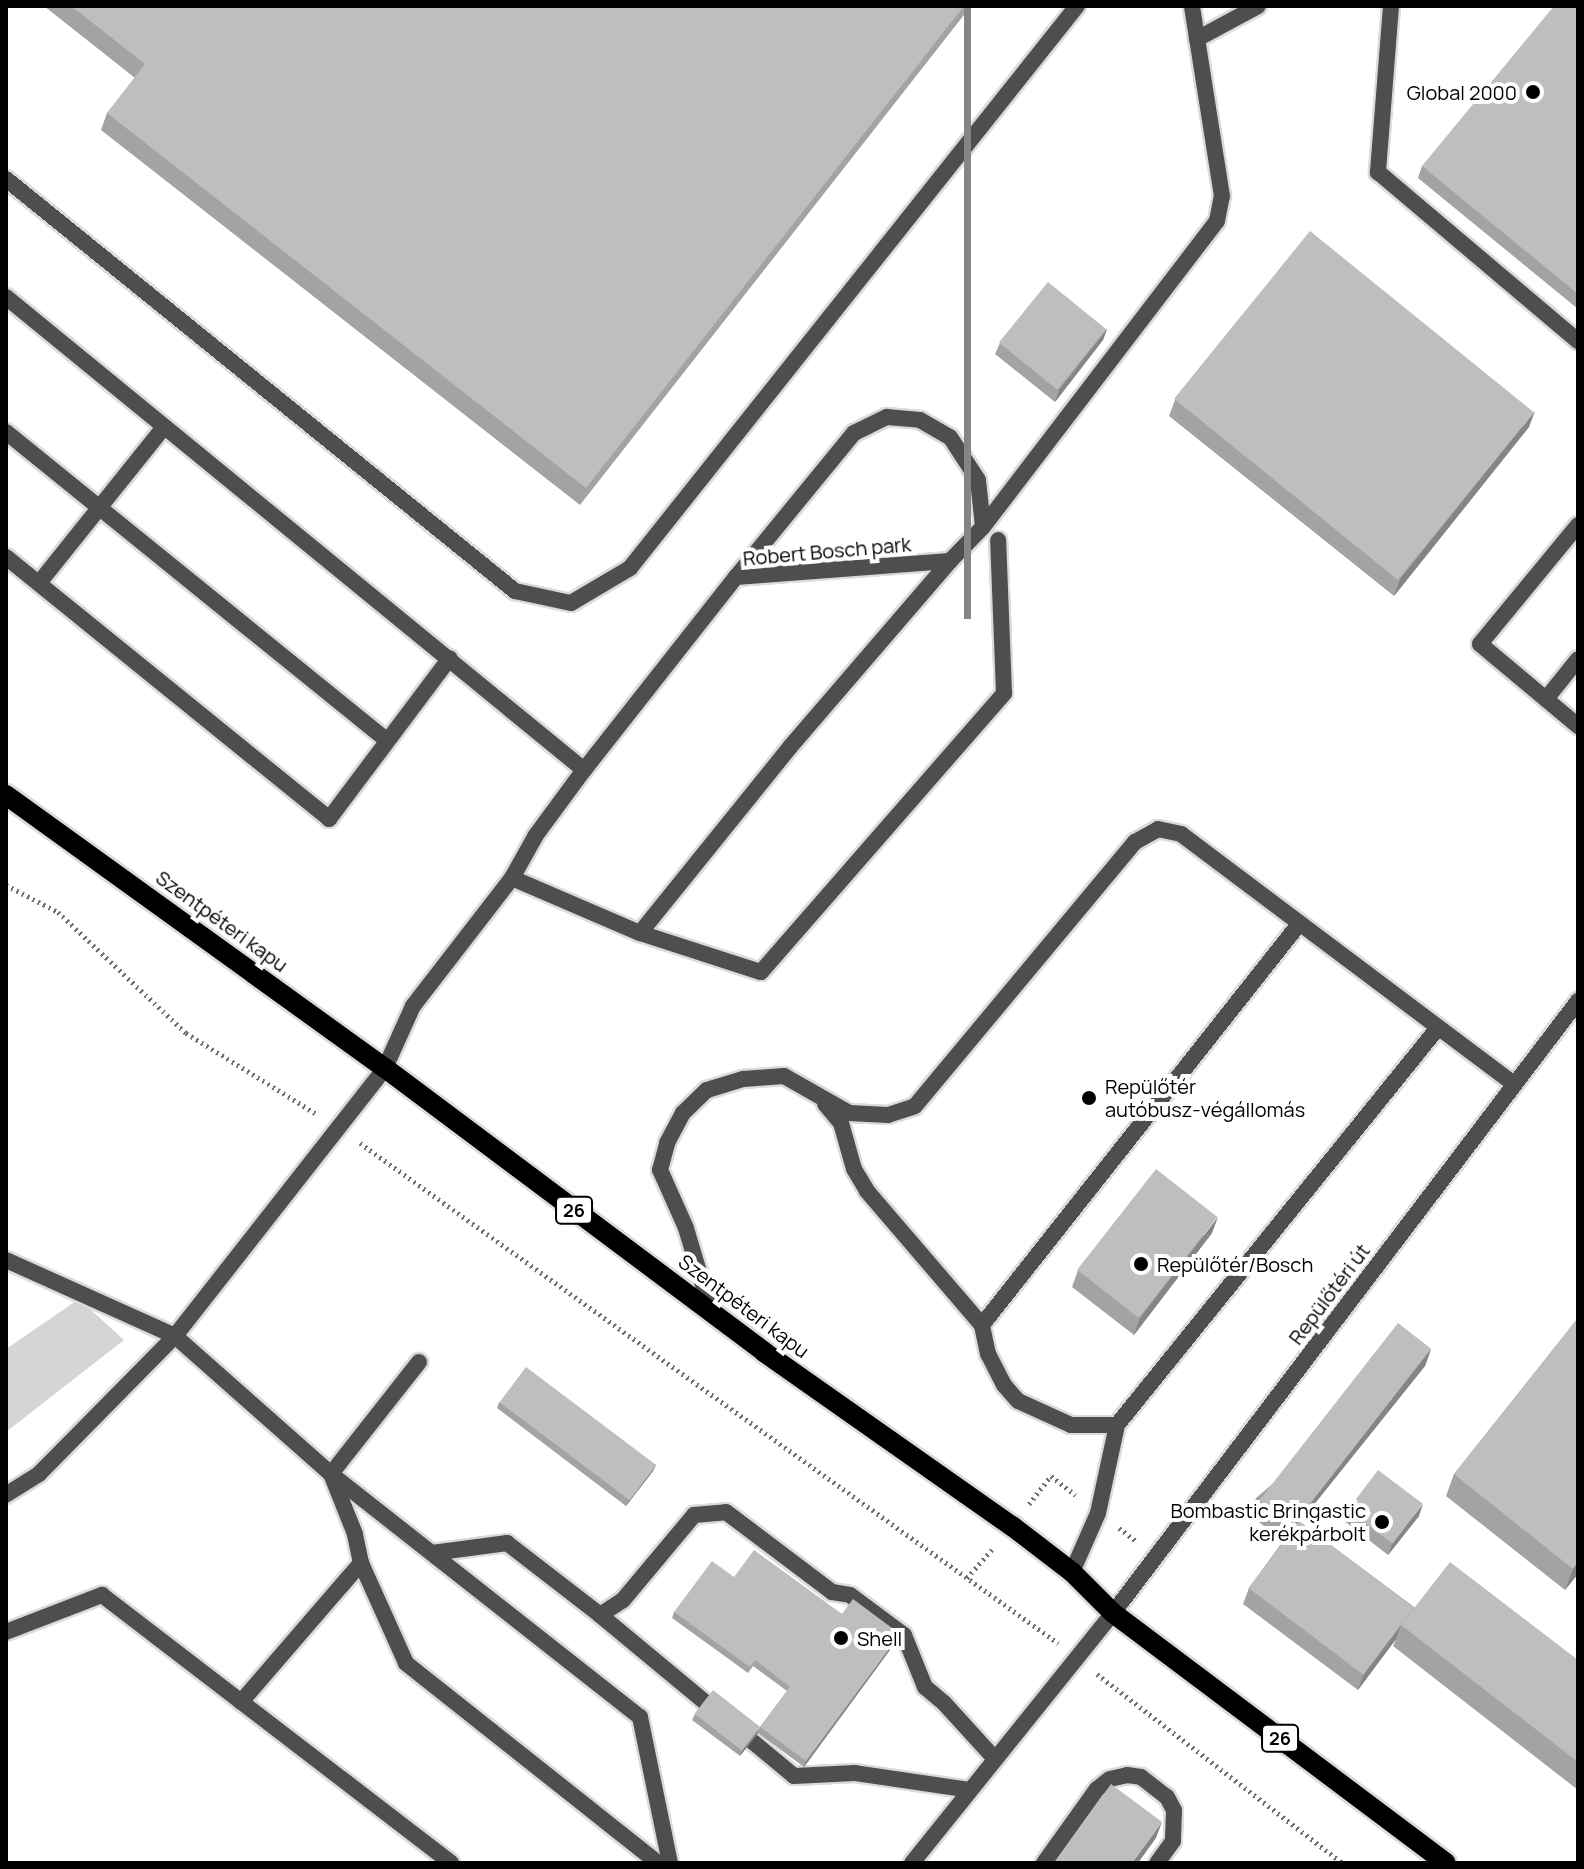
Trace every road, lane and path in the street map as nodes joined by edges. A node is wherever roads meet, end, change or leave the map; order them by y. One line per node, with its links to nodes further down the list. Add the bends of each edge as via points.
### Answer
1 (1077, 6): 6 (street, via 630,568 571,603 515,591)
2 (1192, 6): 5 (street)
3 (1258, 6): 5 (street)
4 (1391, 6): 8 (street, via 1378,172)
5 (1197, 39): 13 (street, via 1222,196 1217,221)
6 (6, 179)
7 (6, 297): 9 (street)
8 (1578, 341)
9 (164, 427): 11 (street); 19 (street)
10 (6, 432): 11 (street)
11 (100, 508): 18 (street); 23 (street)
12 (1578, 525): 21 (street, via 1480,644)
13 (983, 527): 16 (street); 17 (street, via 978,480 950,437 920,420 887,417 854,433)
14 (998, 540): 29 (street, via 1004,693 761,972)
15 (6, 557): 18 (street)
16 (950, 561): 17 (street, Robert Bosch park); 29 (street)
17 (736, 577): 24 (street, Robert Bosch park)
18 (39, 583): 23 (street, via 329,819)
19 (450, 658): 23 (street); 24 (street)
20 (1578, 659): 21 (street)
21 (1546, 699): 22 (street)
22 (1578, 726)
23 (387, 740)
24 (584, 770): 26 (street, Robert Bosch park)
25 (6, 795): 32 (main road, Szentpéteri kapu / 26)
26 (512, 878): 29 (street); 32 (street, Robert Bosch park, via 413,1006)
27 (6, 885): 35 (path, via 58,912 186,1033)
28 (1299, 924): 31 (street); 34 (street, via 1181,834 1158,829 1135,842 915,1106 888,1115 849,1113); 38 (street)
29 (640, 933)
30 (1578, 1001): 33 (street, Repülőtéri út)
31 (1437, 1029): 33 (street); 41 (street)
32 (385, 1068): 35 (street, Robert Bosch park); 37 (main road, Szentpéteri kapu / 26)
33 (1513, 1083): 47 (street, Repülőtéri út)
34 (814, 1090): 37 (street, via 784,1076 743,1079 707,1090 683,1113 667,1143 660,1170 686,1228); 38 (street, via 841,1123 854,1169 867,1191)
35 (340, 1128): 39 (street, Robert Bosch park); 50 (path)
36 (6, 1260): 39 (street)
37 (711, 1312): 46 (main road, Szentpéteri kapu / 26)
38 (982, 1325): 41 (street, via 988,1354 1018,1401 1071,1425)
39 (175, 1336): 42 (street); 43 (street, Robert Bosch park, via 39,1474)
40 (419, 1362): 42 (street)
41 (1117, 1425): 46 (street, via 1098,1513)
42 (331, 1474): 44 (street); 45 (street)
43 (6, 1495)
44 (432, 1553): 48 (street, via 507,1543); 57 (street, via 640,1717)
45 (361, 1563): 51 (street); 56 (street, via 406,1663)
46 (1072, 1572): 47 (main road, Szentpéteri kapu / 26)
47 (1113, 1613): 50 (street, Repülőtéri út); 61 (main road, Szentpéteri kapu / 26)
48 (600, 1615): 52 (street, via 623,1600 694,1515 726,1512 832,1592 850,1595 904,1635 925,1687); 53 (street, via 794,1776 855,1773)
49 (6, 1632): 51 (street, via 102,1595)
50 (1077, 1657): 52 (street, Repülőtéri út); 60 (path)
51 (241, 1702): 55 (street)
52 (994, 1758): 53 (street, Repülőtéri út)
53 (970, 1790): 54 (street, Repülőtéri út)
54 (916, 1861)
55 (451, 1863)
56 (658, 1863)
57 (670, 1863)
58 (1044, 1863): 59 (street, via 1097,1789 1127,1775 1141,1777 1167,1797 1174,1810 1173,1841)
59 (1157, 1863)
60 (1342, 1863)
61 (1446, 1863)

